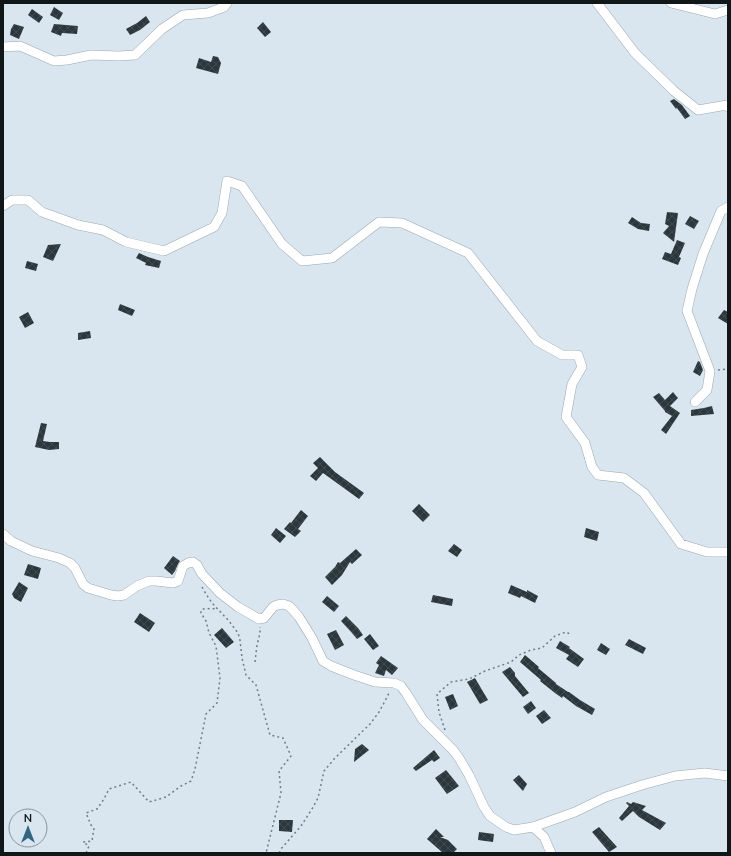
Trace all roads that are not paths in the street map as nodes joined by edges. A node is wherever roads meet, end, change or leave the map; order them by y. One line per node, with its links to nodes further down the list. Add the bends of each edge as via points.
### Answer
1 (226, 3): 5 (street, via 224,7 208,13 183,16 162,29 135,55 91,55 54,61 20,46)
2 (597, 3): 6 (street, via 635,53 674,91 698,110)
3 (678, 4): 4 (street, via 715,14)
4 (728, 10)
5 (3, 47)
6 (728, 107)
7 (3, 206): 11 (street, via 12,200 28,200 42,212 78,225 104,230 126,242 164,251 214,227 222,213 227,181 242,186 282,244 302,261 332,258 379,222 402,223 468,253 537,342 562,355 578,355 582,367 572,384 566,417 585,443 592,467 598,475 624,478 644,493 681,544 707,552)
8 (728, 206): 9 (street, via 721,211 703,254 688,311 710,371 707,390)
9 (695, 402)
10 (3, 534): 13 (street, via 32,551 59,558 70,564 88,588 111,595 124,595 150,581 178,581 184,566 193,562 220,593 260,619 277,605 289,606 312,638 323,661 354,676 400,686 423,720 453,750 490,816 514,830)
11 (728, 552)
12 (728, 776): 13 (street, via 705,773 675,776 606,797 575,812)
13 (533, 827): 14 (street, via 544,837)
14 (550, 853)

